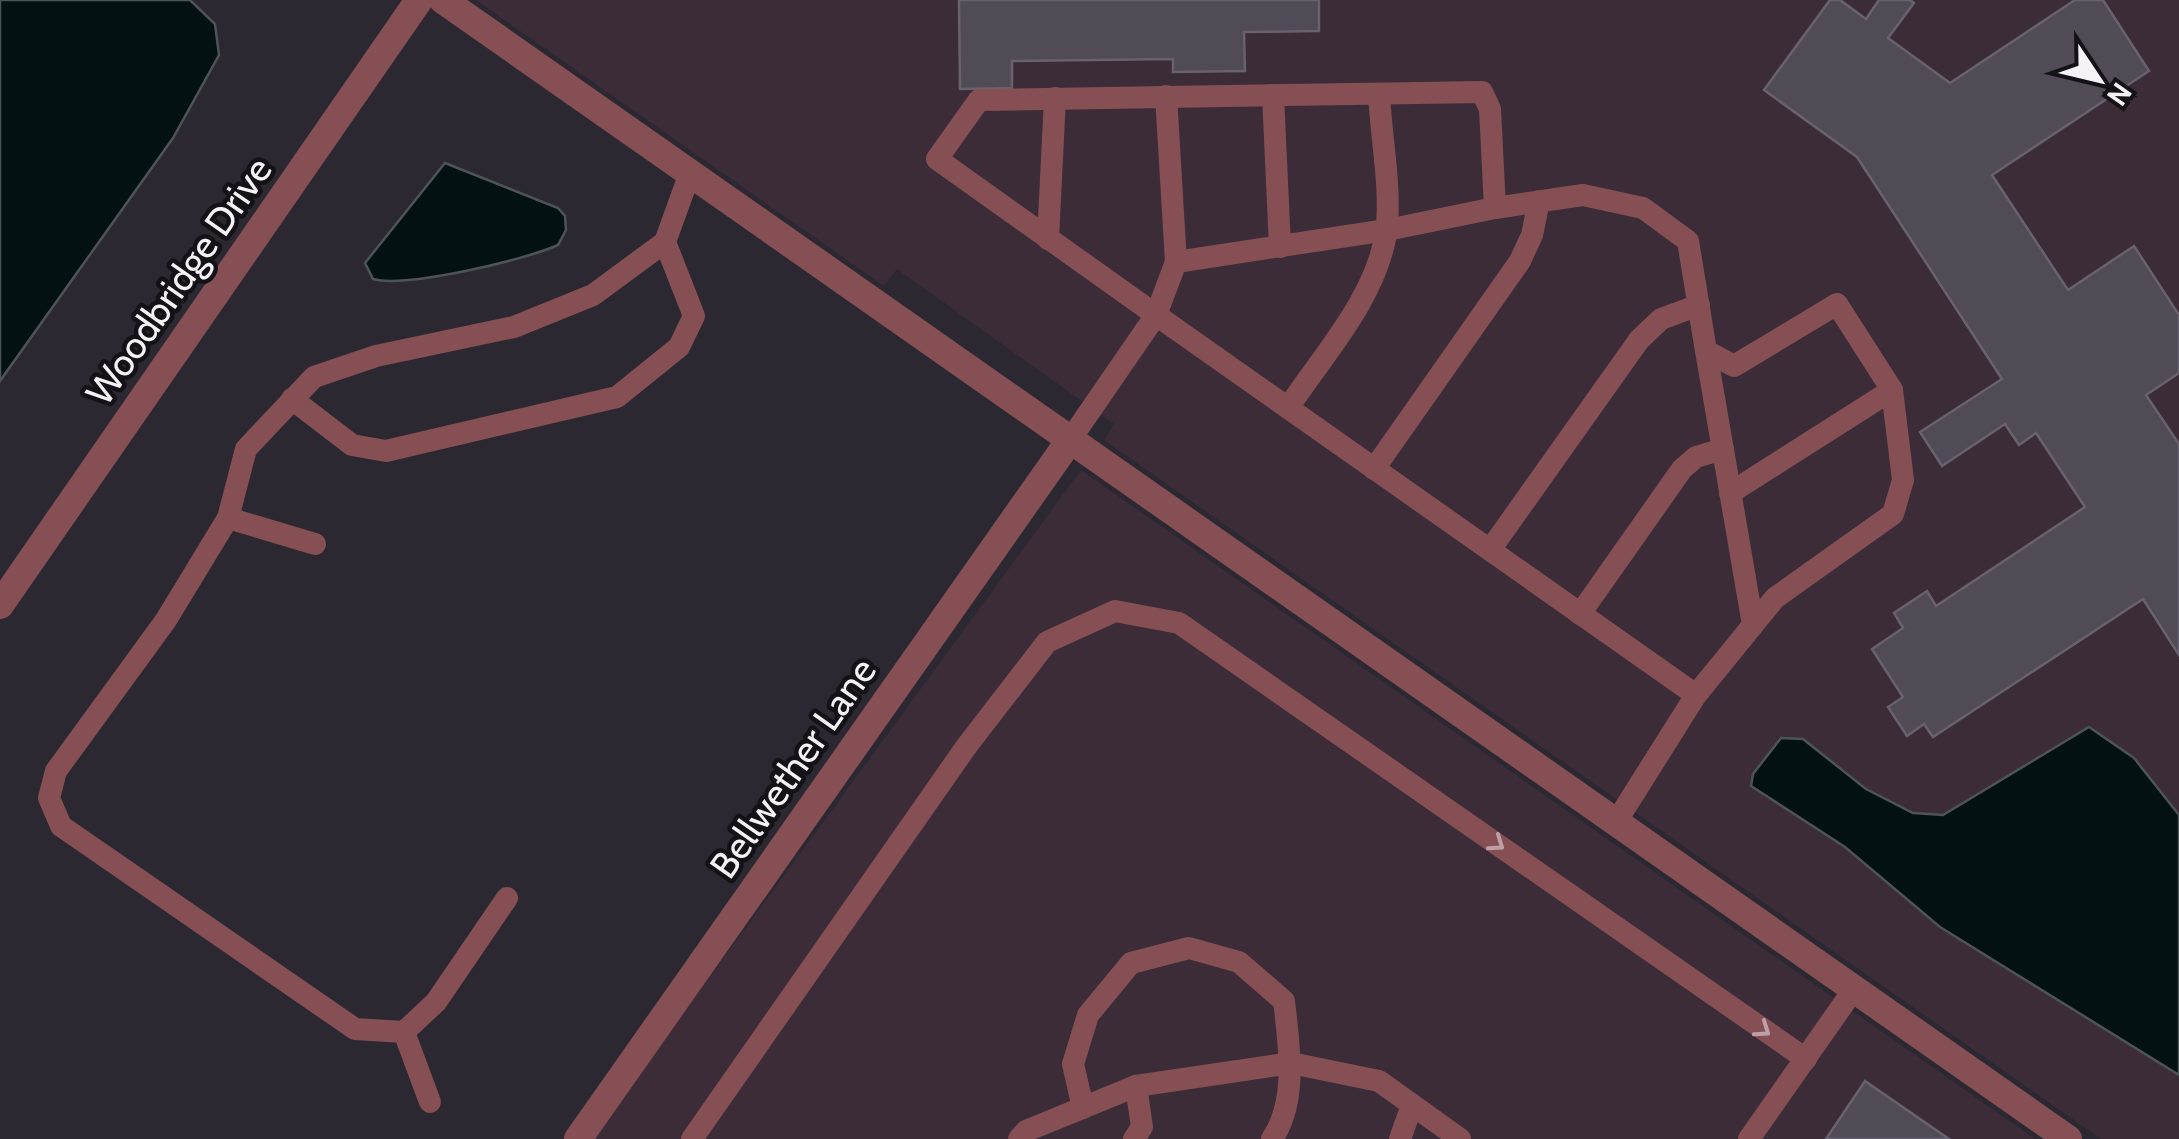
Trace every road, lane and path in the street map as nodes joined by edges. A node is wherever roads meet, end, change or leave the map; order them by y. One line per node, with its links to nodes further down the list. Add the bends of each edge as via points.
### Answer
1 (419, 0): 28 (street, Woodbridge Drive)
2 (443, 0): 7 (street)
3 (1379, 94): 4 (lane); 9 (lane, via 1482,92 1490,109); 10 (lane)
4 (1274, 95): 5 (lane); 13 (lane)
5 (1166, 96): 6 (lane); 14 (lane)
6 (1055, 98): 11 (lane); 11 (lane, via 979,100 936,160)
7 (690, 173): 12 (lane); 21 (street)
8 (1539, 201): 9 (lane); 15 (lane, via 1583,195 1643,208 1688,240); 23 (lane, via 1520,261)
9 (1495, 208): 10 (lane)
10 (1386, 230): 13 (lane); 20 (lane, via 1368,290)
11 (1048, 239): 16 (lane)
12 (665, 242): 19 (lane, via 594,295 514,327 376,356 314,377); 19 (lane, via 694,316 679,347 617,396 386,451 352,445)
13 (1280, 247): 14 (lane)
14 (1176, 262): 16 (lane)
15 (1699, 305): 17 (lane); 27 (lane, via 1661,319 1639,340)
16 (1156, 315): 20 (lane); 21 (lane)
17 (1706, 351): 18 (lane, via 1734,366 1837,304); 22 (lane)
18 (1892, 390): 24 (lane); 30 (lane, via 1903,480 1893,514 1775,598)
19 (292, 399): 25 (lane, via 246,448)
20 (1288, 408): 23 (lane)
21 (1070, 440): 32 (street); 42 (street, Bellwether Lane)
22 (1723, 448): 24 (lane); 29 (lane, via 1682,470)
23 (1374, 469): 27 (lane)
24 (1730, 493): 30 (lane)
25 (228, 518): 26 (lane); 35 (lane, via 166,620 56,772 49,798 61,826 355,1028)
26 (315, 544)
27 (1490, 550): 29 (lane)
28 (0, 606)
29 (1580, 614): 31 (lane)
30 (1753, 626): 31 (lane)
31 (1696, 695): 32 (lane)
32 (1616, 822): 34 (street)
33 (507, 898): 35 (lane, via 436,1002)
34 (1854, 990): 36 (lane); 50 (street)
35 (404, 1032): 39 (lane)
36 (1806, 1059): 43 (lane, one-way to 36, via 966,747 1048,642 1115,611 1179,624); 49 (lane)
37 (1291, 1063): 38 (lane); 40 (lane, via 1379,1081); 41 (lane, via 1284,1001 1240,962 1189,948 1131,963 1088,1014 1073,1064); 46 (lane)
38 (1136, 1086): 41 (lane); 45 (lane, via 1142,1126)
39 (430, 1102)
40 (1412, 1105): 47 (lane); 48 (lane)
41 (1083, 1108): 44 (lane)
42 (578, 1139)
43 (692, 1139)
44 (1019, 1139)
45 (1134, 1139)
46 (1272, 1139)
47 (1400, 1139)
48 (1460, 1139)
49 (1749, 1139)
50 (2068, 1139)

